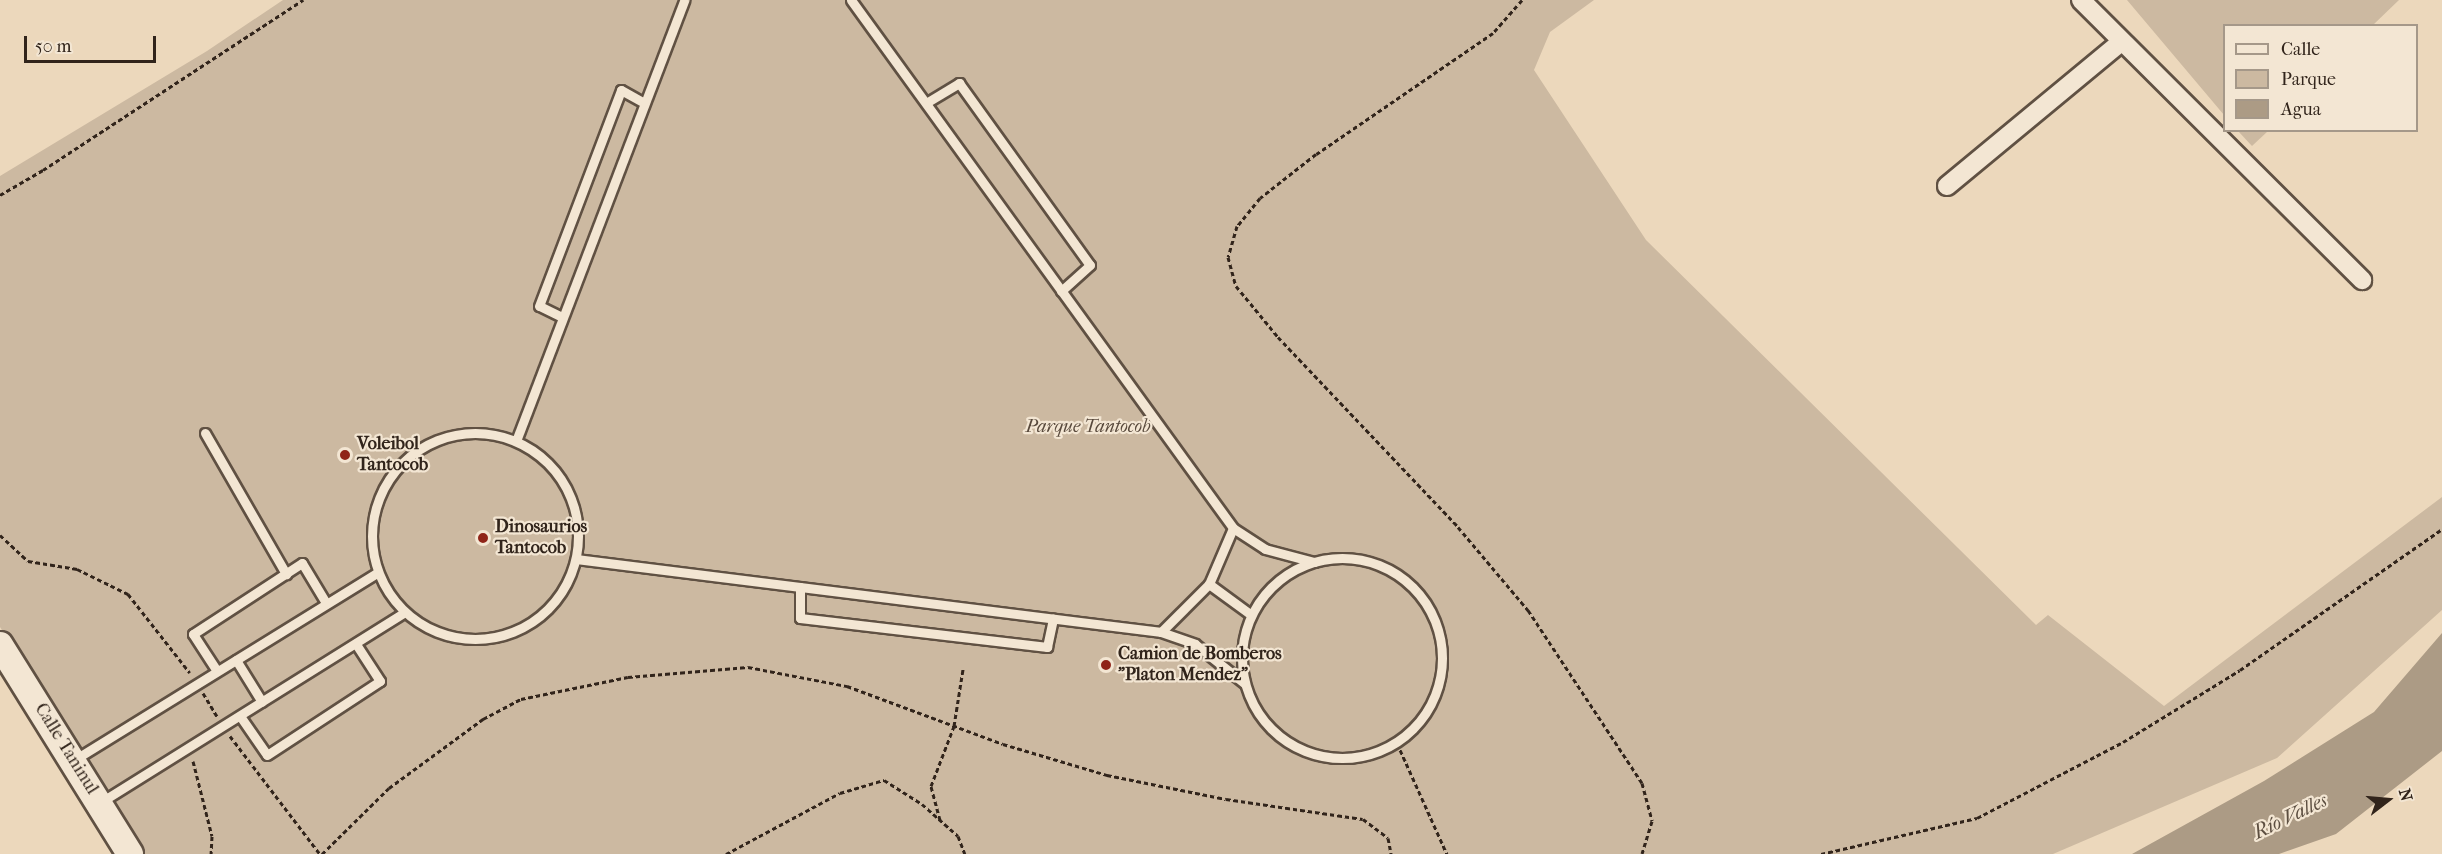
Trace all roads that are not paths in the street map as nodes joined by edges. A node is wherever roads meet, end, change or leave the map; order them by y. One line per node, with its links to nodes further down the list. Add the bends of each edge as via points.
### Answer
1 (684, 0): 5 (lane)
2 (851, 0): 6 (lane)
3 (2081, 0): 4 (street)
4 (2122, 41): 7 (street); 8 (street)
5 (644, 103): 10 (lane); 10 (lane, via 621,90 539,306)
6 (926, 103): 9 (lane); 9 (lane, via 959,83 1090,265)
7 (1947, 186)
8 (2362, 280)
9 (1061, 291): 13 (lane)
10 (562, 317): 12 (lane)
11 (205, 433): 17 (lane)
12 (516, 441): 14 (lane, via 546,460 567,489 578,523); 16 (lane, via 482,432 448,435 417,450 392,473 377,504 372,538)
13 (1233, 528): 15 (lane, via 1264,549); 18 (lane)
14 (576, 559): 19 (lane); 21 (lane, via 562,593 554,602 538,619 506,636 470,640 435,632)
15 (1314, 562): 22 (lane, via 1299,565 1271,585); 29 (lane, via 1333,556 1368,560 1400,574 1424,600 1439,632 1443,663 1436,694 1420,722 1397,743 1368,756 1336,759 1305,752 1278,736 1257,712)
16 (378, 572): 20 (lane); 21 (lane)
17 (286, 574): 20 (lane, via 302,564); 28 (lane, via 193,634)
18 (1209, 584): 22 (lane); 24 (lane)
19 (800, 587): 23 (lane); 23 (lane, via 800,618 1047,647)
20 (326, 603): 27 (lane)
21 (405, 612): 25 (lane)
22 (1250, 614): 29 (lane, via 1241,648)
23 (1053, 619): 24 (lane)
24 (1161, 632): 29 (lane, via 1195,644)
25 (356, 644): 30 (lane); 31 (lane, via 380,681 267,755)
26 (0, 645): 32 (street, Calle Taninul)
27 (236, 660): 28 (lane); 30 (lane)
28 (217, 671): 32 (lane)
29 (1244, 683)
30 (262, 702): 31 (lane)
31 (240, 716): 33 (lane)
32 (73, 760): 33 (street, Calle Taninul)
33 (99, 803): 34 (street, Calle Taninul)
34 (130, 854)

